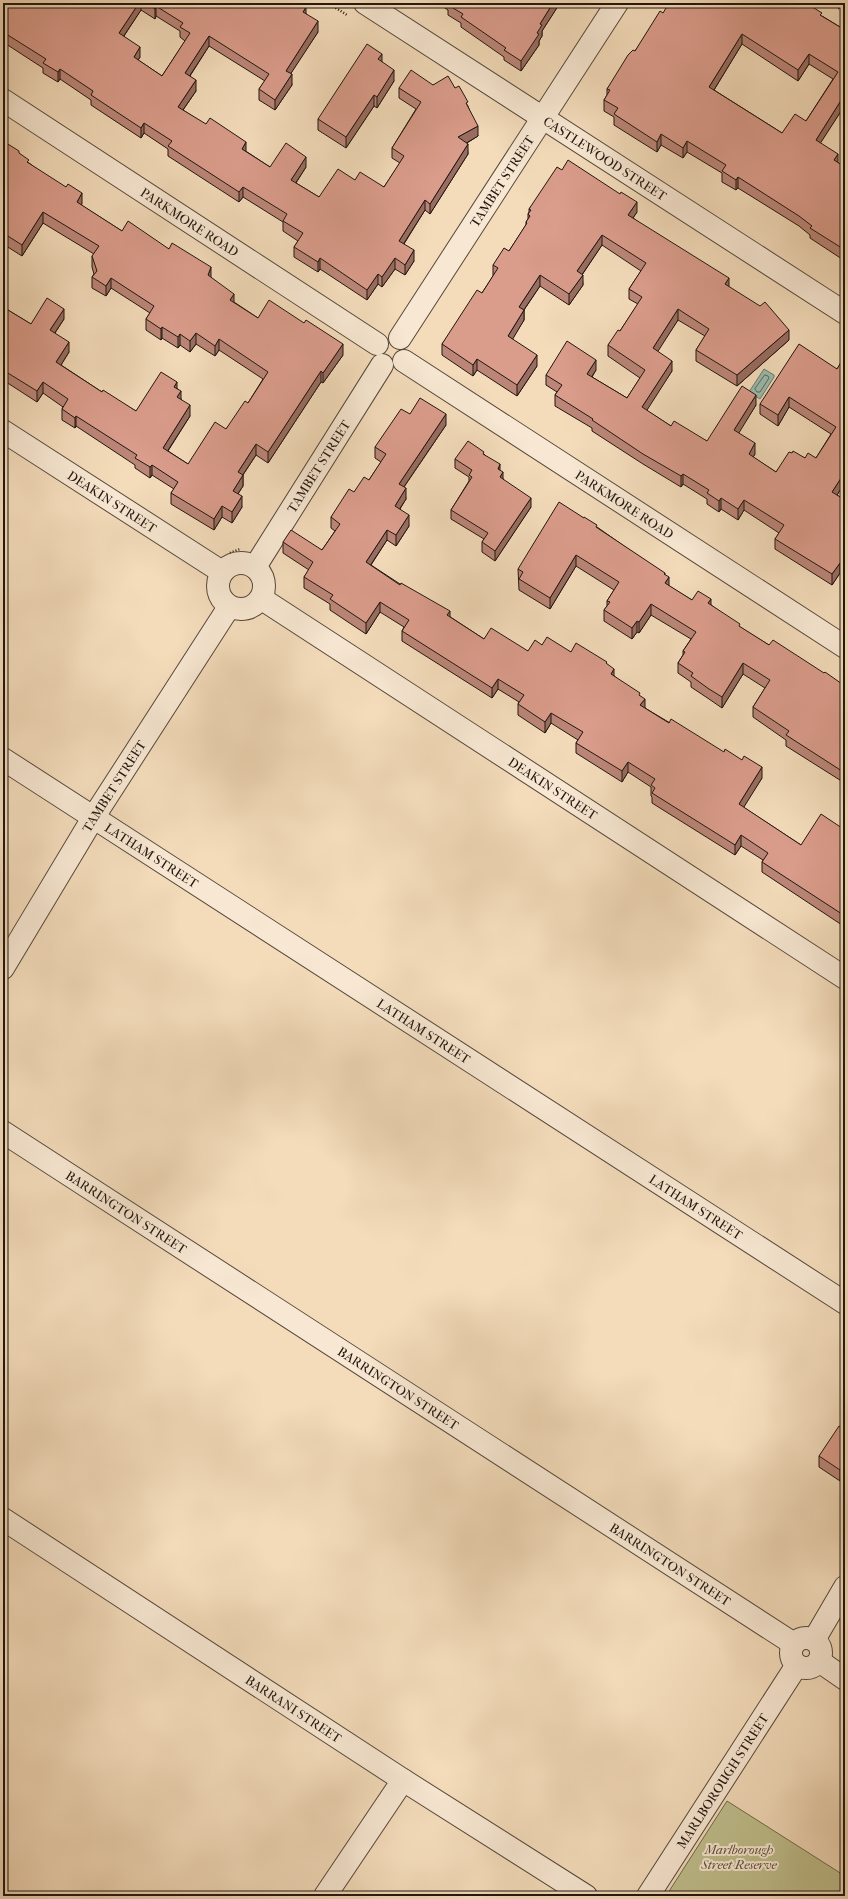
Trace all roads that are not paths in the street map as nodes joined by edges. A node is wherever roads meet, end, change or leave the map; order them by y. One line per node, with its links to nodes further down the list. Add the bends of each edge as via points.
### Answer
1 (365, 3): 4 (street, CASTLEWOOD STREET)
2 (617, 3): 4 (street, TAMBET STREET)
3 (3, 100): 7 (street, PARKMORE ROAD)
4 (544, 118): 5 (street, CASTLEWOOD STREET); 6 (street, TAMBET STREET)
5 (845, 313)
6 (400, 338): 7 (street, via 390,336); 8 (street, via 406,346)
7 (377, 344): 9 (street, via 375,353)
8 (404, 361): 9 (street, via 392,368); 15 (street, PARKMORE ROAD)
9 (382, 365): 12 (street, TAMBET STREET)
10 (3, 431): 11 (street, DEAKIN STREET)
11 (225, 563): 12 (street, via 229,566 246,563); 14 (street, via 218,581 218,591)
12 (255, 567): 13 (street, via 264,581)
13 (262, 599): 14 (street, via 247,610); 19 (street, DEAKIN STREET)
14 (229, 607): 17 (street, TAMBET STREET)
15 (845, 647)
16 (3, 759): 17 (street, LATHAM STREET)
17 (94, 818): 18 (street, TAMBET STREET); 21 (street, LATHAM STREET)
18 (3, 968)
19 (845, 978)
20 (3, 1132): 24 (street, BARRINGTON STREET)
21 (845, 1303)
22 (3, 1519): 28 (street, BARRANI STREET)
23 (845, 1587): 24 (street)
24 (804, 1642): 25 (street, via 817,1643 821,1652); 26 (street, via 790,1653)
25 (818, 1662): 26 (street, via 806,1668); 27 (street)
26 (797, 1666): 31 (street, MARLBOROUGH STREET)
27 (845, 1679)
28 (403, 1780): 29 (street); 30 (street, BARRANI STREET)
29 (325, 1896)
30 (586, 1896)
31 (648, 1896)

